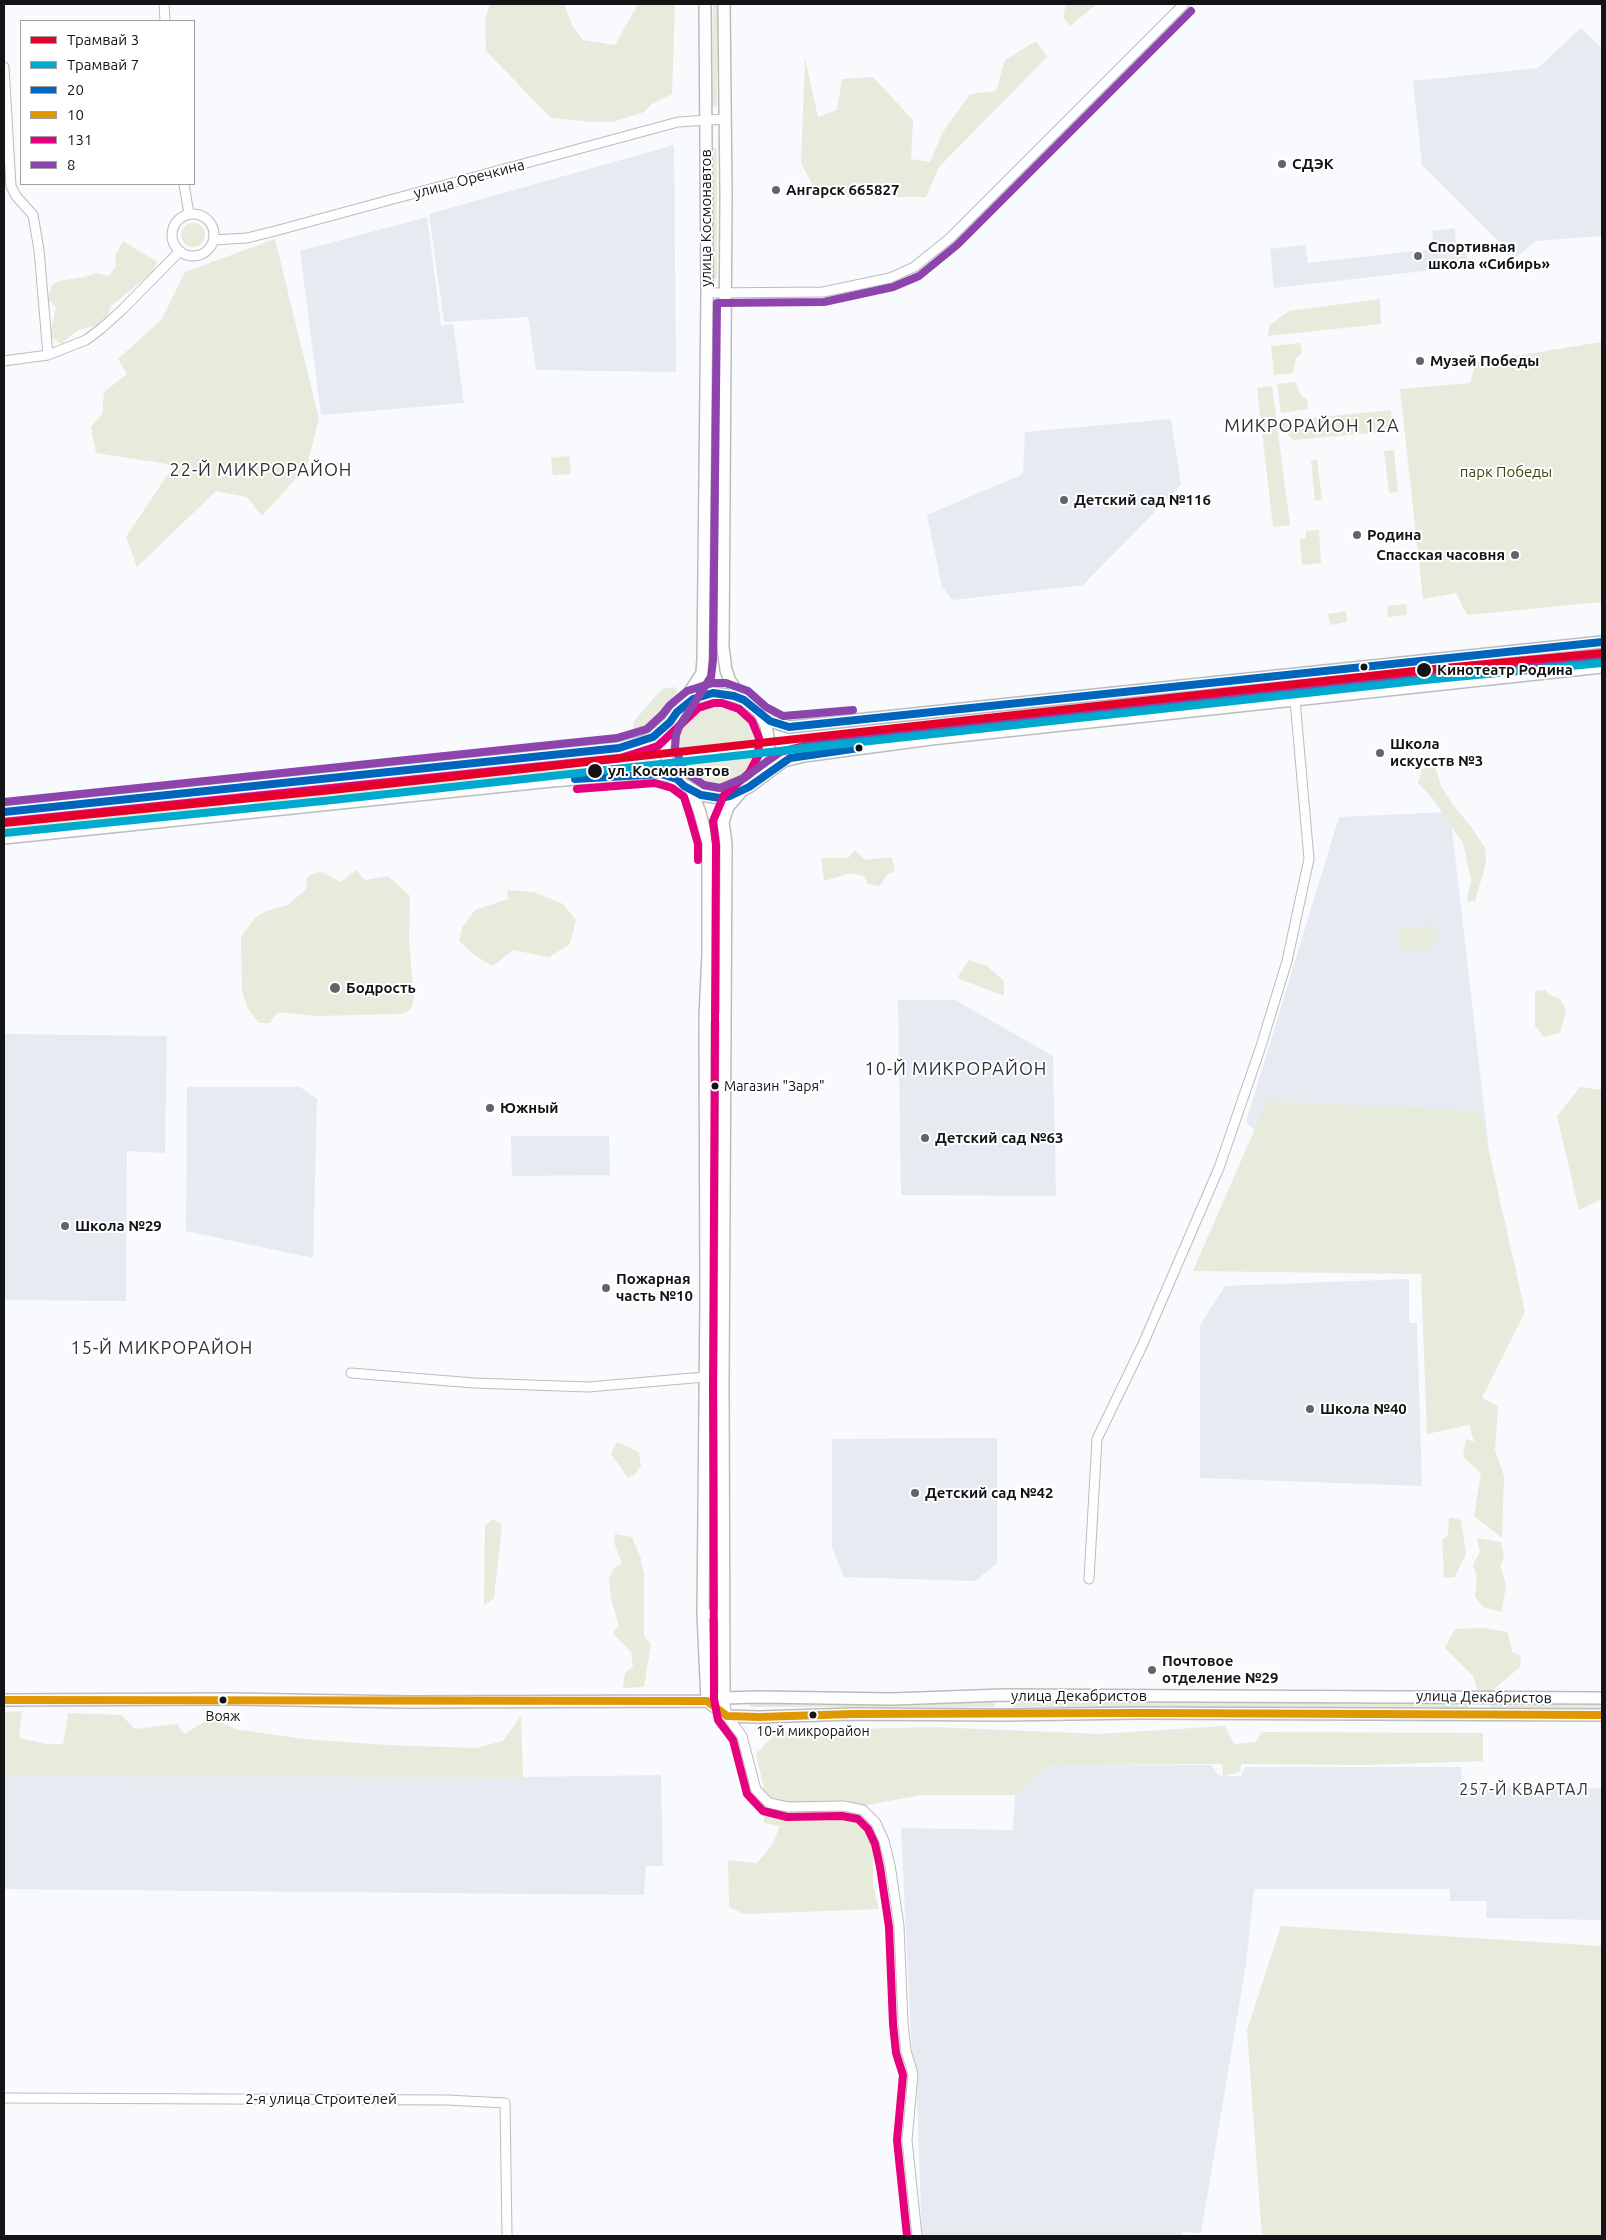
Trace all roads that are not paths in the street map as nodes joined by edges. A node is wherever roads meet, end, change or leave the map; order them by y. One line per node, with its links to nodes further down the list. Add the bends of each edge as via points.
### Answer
1 (164, 4): 5 (street)
2 (705, 4): 8 (street, улица Космонавтов)
3 (724, 4): 7 (street, улица Космонавтов)
4 (1184, 4): 14 (street, via 950,238 914,267 890,278 823,292)
5 (166, 20)
6 (4, 67): 15 (street, via 11,186 33,215)
7 (725, 119): 8 (street, улица Оречкина); 14 (street, улица Космонавтов)
8 (705, 120): 11 (street, улица Оречкина, via 678,122 247,238); 13 (street, улица Космонавтов)
9 (184, 185): 10 (street)
10 (189, 214): 11 (street, via 201,215 207,220 212,226); 12 (street, via 178,219 172,230 174,243)
11 (214, 240): 12 (street, via 200,254 187,255)
12 (180, 251): 15 (street, via 102,328 86,340)
13 (707, 292): 14 (street); 21 (street, улица Космонавтов, via 703,659 702,673)
14 (725, 293): 19 (street, улица Космонавтов, via 723,647 730,681)
15 (48, 355): 16 (street)
16 (4, 361)
17 (1602, 642): 22 (street, via 801,726 781,726)
18 (1602, 667): 20 (street)
19 (744, 700): 21 (street, via 713,693 693,699); 22 (street)
20 (1295, 700): 24 (street, via 804,756 784,761); 32 (street, via 1309,859 1289,951 1262,1046 1219,1168 1143,1344 1097,1438)
21 (677, 712): 23 (street, улица Космонавтов, via 670,722 665,746 668,764); 26 (street, via 670,722 645,741 619,748)
22 (760, 715): 24 (street, via 769,736 768,759)
23 (677, 779): 25 (street); 27 (street, via 656,773 552,781)
24 (749, 787): 25 (street, via 720,798); 29 (street, via 732,800 723,822 726,844)
25 (692, 791): 28 (street, via 708,843)
26 (4, 812)
27 (4, 838)
28 (705, 1018): 29 (street); 31 (street)
29 (725, 1018): 34 (street)
30 (351, 1373): 31 (street, via 474,1383 588,1387)
31 (705, 1377): 33 (street)
32 (1090, 1579)
33 (703, 1614): 34 (street); 40 (street)
34 (722, 1614): 37 (street)
35 (1003, 1695): 36 (street, улица Декабристов); 37 (street, улица Декабристов); 42 (street)
36 (1480, 1697): 38 (street, улица Декабристов); 41 (street)
37 (724, 1698): 40 (street, улица Декабристов); 44 (street)
38 (1602, 1698)
39 (4, 1700): 40 (street, улица Декабристов)
40 (707, 1701): 44 (street)
41 (1480, 1713): 42 (street, улица Декабристов); 43 (street, улица Декабристов)
42 (1003, 1715): 44 (street, улица Декабристов)
43 (1602, 1715)
44 (727, 1716): 47 (street, via 742,1736 756,1790 769,1803 788,1807 842,1806 863,1810 876,1823 884,1841 899,1926 906,2051 914,2074 907,2140)
45 (4, 2098): 46 (street, 2-я улица Строителей, via 505,2103)
46 (507, 2236)
47 (917, 2236)

